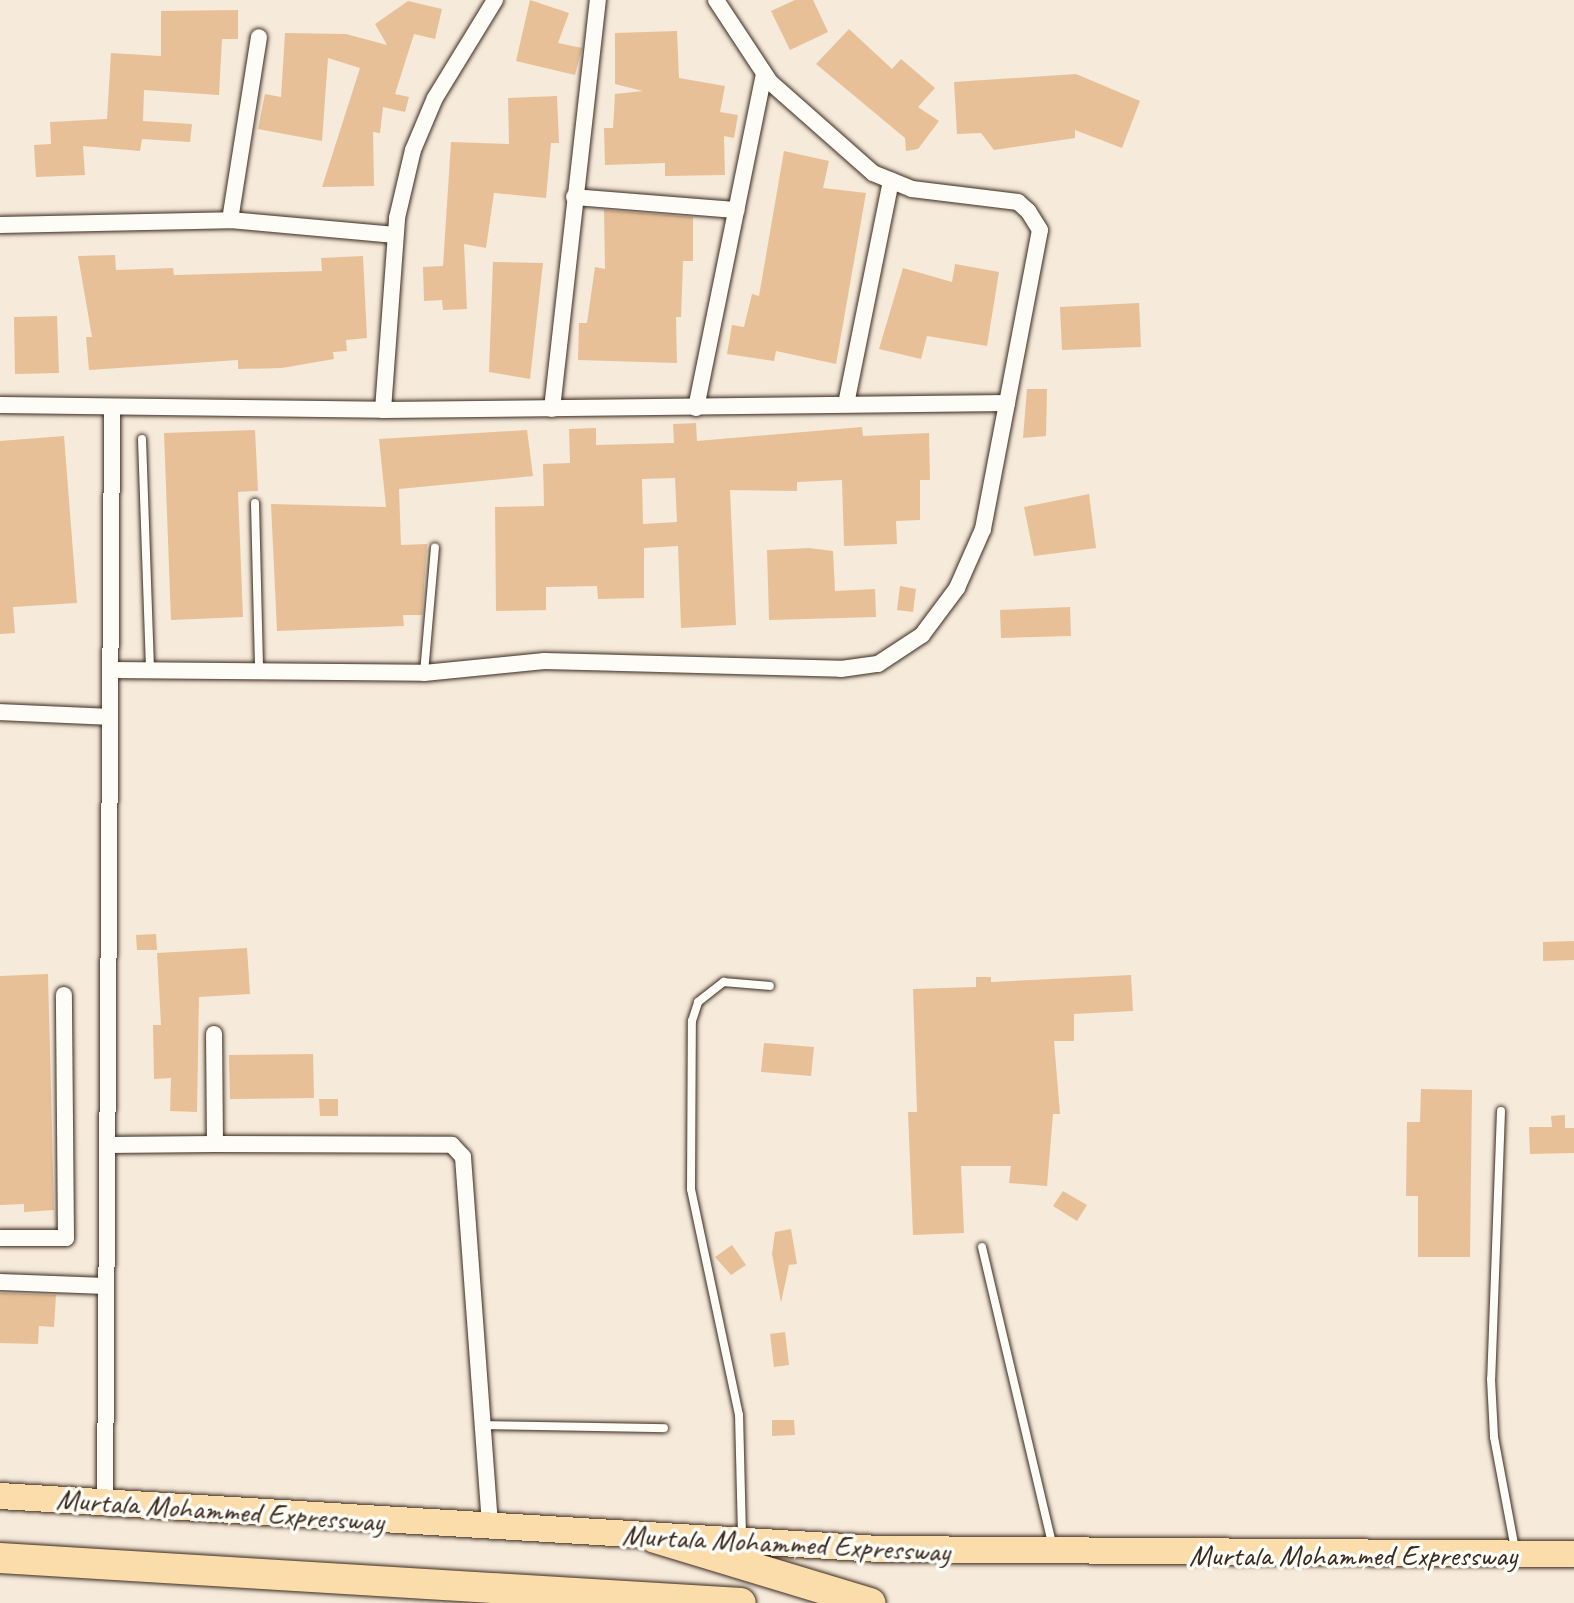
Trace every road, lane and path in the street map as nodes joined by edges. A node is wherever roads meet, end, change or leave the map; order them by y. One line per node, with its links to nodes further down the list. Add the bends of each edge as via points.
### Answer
1 (495, 0): 11 (street, via 435,99 413,150)
2 (598, 0): 7 (street)
3 (716, 0): 5 (street)
4 (259, 37): 9 (street)
5 (764, 75): 6 (street, via 873,173); 8 (street)
6 (891, 180): 12 (street, via 1018,202 1040,230); 13 (street)
7 (574, 197): 8 (street); 17 (street)
8 (736, 211): 16 (street)
9 (230, 220): 10 (street); 11 (street)
10 (0, 225)
11 (395, 235): 18 (street)
12 (1007, 403): 13 (street); 25 (street, via 983,529 957,588 922,635 878,664 841,670 544,661)
13 (846, 404): 16 (street)
14 (0, 405): 15 (street)
15 (112, 408): 18 (street); 24 (street)
16 (696, 408): 17 (street)
17 (552, 409): 18 (street)
18 (383, 410)
19 (142, 439): 23 (lane)
20 (255, 503): 22 (lane)
21 (435, 547): 25 (lane)
22 (259, 668): 23 (street); 25 (street)
23 (150, 669): 24 (street)
24 (111, 670): 27 (street)
25 (424, 673)
26 (0, 712): 27 (street)
27 (110, 717): 33 (street)
28 (770, 986): 44 (lane, via 756,980 724,982 698,1002 692,1021 691,1189 739,1415)
29 (64, 995): 34 (street, via 66,1238)
30 (214, 1034): 32 (street)
31 (1501, 1111): 47 (lane, via 1491,1379 1494,1437)
32 (215, 1144): 33 (street); 38 (street, via 452,1145 465,1173)
33 (107, 1145): 37 (street)
34 (0, 1238)
35 (982, 1247): 45 (lane)
36 (0, 1282): 37 (street)
37 (106, 1286): 41 (street)
38 (484, 1425): 39 (lane); 42 (street)
39 (664, 1428)
40 (0, 1496): 41 (highway, Murtala Mohammed Expressway)
41 (105, 1503): 42 (highway, Murtala Mohammed Expressway)
42 (490, 1528): 43 (highway, Murtala Mohammed Expressway)
43 (654, 1538): 44 (highway, Murtala Mohammed Expressway); 50 (highway)
44 (742, 1542): 45 (highway, Murtala Mohammed Expressway)
45 (1054, 1554): 47 (highway, Murtala Mohammed Expressway)
46 (1574, 1554): 47 (highway, Murtala Mohammed Expressway)
47 (1516, 1556)
48 (0, 1558): 49 (highway, Murtala Mohammed Expressway)
49 (741, 1603)
50 (870, 1603)

